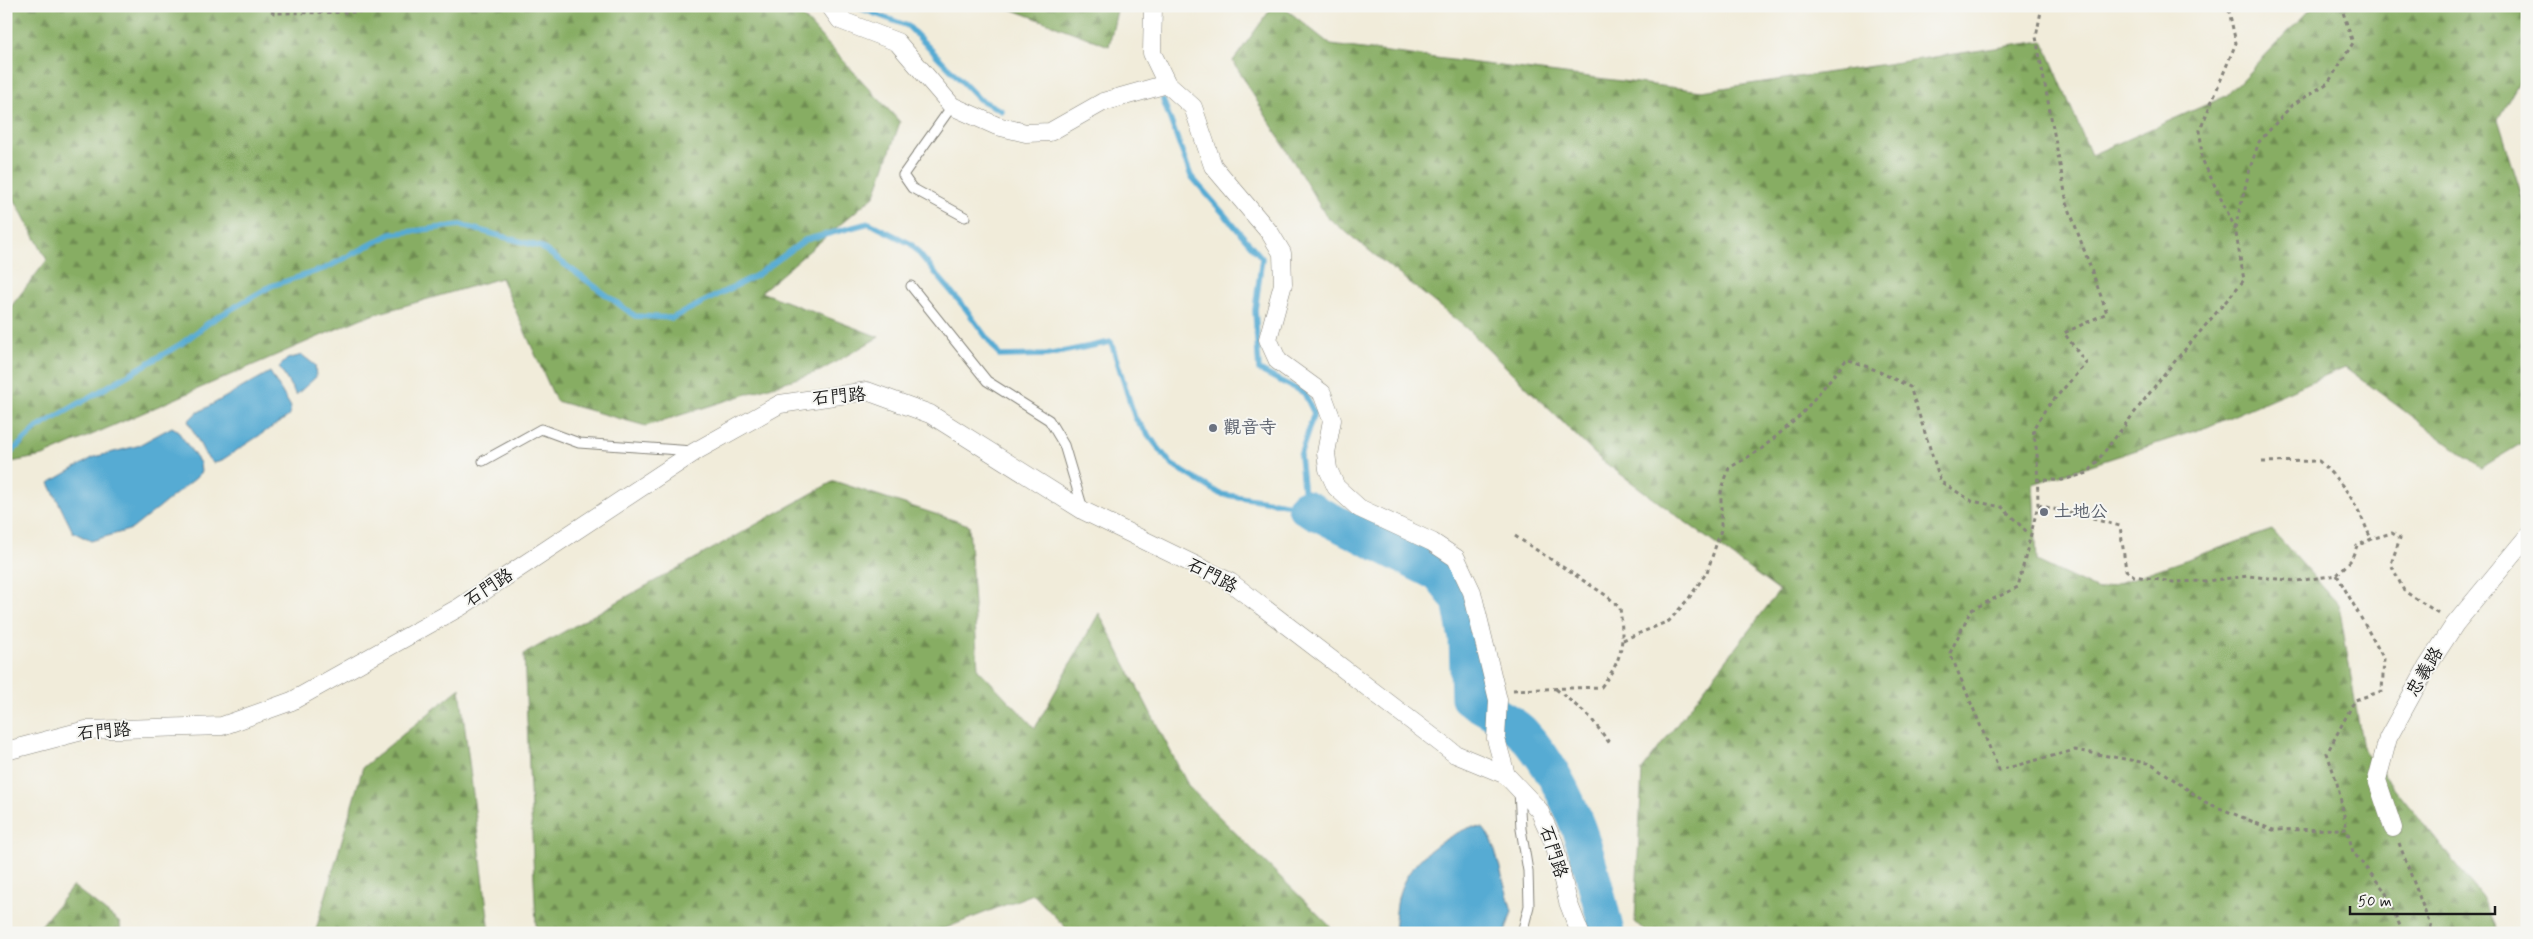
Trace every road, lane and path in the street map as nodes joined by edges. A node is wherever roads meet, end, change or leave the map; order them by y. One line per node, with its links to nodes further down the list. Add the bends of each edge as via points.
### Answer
1 (265, 6): 2 (path, via 274,13 383,12)
2 (384, 6)
3 (830, 6): 9 (street, via 840,20 897,42)
4 (1153, 6): 8 (street, via 1152,53)
5 (2042, 6): 16 (path, via 2036,37 2067,203 2107,313 2064,333 2086,363 2045,410 2033,430 2037,453)
6 (2228, 6): 11 (path, via 2236,42 2200,130 2202,159)
7 (2340, 6): 11 (path, via 2353,43 2328,83 2292,105 2259,142)
8 (1167, 84): 9 (street, via 1103,102 1050,132 1026,133 997,126); 27 (street, via 1193,107 1213,166 1270,233 1282,253 1283,284 1268,339 1278,361 1322,393 1332,420 1326,453 1328,469 1336,487 1359,508 1432,542 1456,558 1472,592)
9 (952, 106): 10 (lane, via 903,175 912,188)
10 (965, 217)
11 (2235, 228): 16 (path, via 2244,280 2165,373 2088,473 2062,480)
12 (911, 286): 18 (lane, via 987,381 1049,420 1064,445)
13 (696, 451): 14 (lane, via 579,443 541,429); 18 (street, 石門路, via 780,404 867,391 930,414); 29 (street, 石門路, via 460,607 292,701 222,726 86,730)
14 (483, 461)
15 (2262, 462): 22 (path, via 2319,461 2342,482 2353,498)
16 (2036, 480): 17 (path)
17 (2038, 505): 19 (path); 23 (path, via 2120,526 2126,570 2134,576 2181,582 2248,576 2297,581)
18 (1084, 511): 30 (street, 石門路, via 1230,582 1455,754)
19 (2030, 534): 25 (path, via 2002,507 1972,501 1941,482 1910,387 1878,370 1847,359 1800,416 1760,450 1729,468 1721,492 1720,530 1707,572 1689,598 1669,621); 33 (path, via 2018,587 1971,610 1950,652 1999,770 2075,750 2152,764 2205,802 2273,830)
20 (1516, 536): 25 (path, via 1620,608)
21 (2527, 537): 24 (street, 忠義路)
22 (2371, 539): 23 (path, via 2357,546 2351,560); 24 (path, via 2392,533 2400,538 2391,564 2404,591)
23 (2337, 575): 33 (path, via 2384,659 2382,691 2355,700 2327,754)
24 (2455, 624): 32 (street, 忠義路, via 2427,666 2388,738 2377,780)
25 (1623, 640): 26 (path, via 1612,674 1601,688)
26 (1555, 688): 27 (path, via 1516,688); 28 (path, via 1590,717)
27 (1498, 700): 30 (street, via 1496,739)
28 (1611, 745)
29 (6, 751)
30 (1506, 775): 31 (street, 石門路)
31 (1519, 790): 34 (lane, via 1529,906); 35 (street, 石門路, via 1539,810 1554,843 1568,902)
32 (2393, 828): 37 (path)
33 (2347, 829): 36 (path, via 2353,852 2385,891)
34 (1522, 933)
35 (1580, 933)
36 (2403, 933)
37 (2433, 933)

